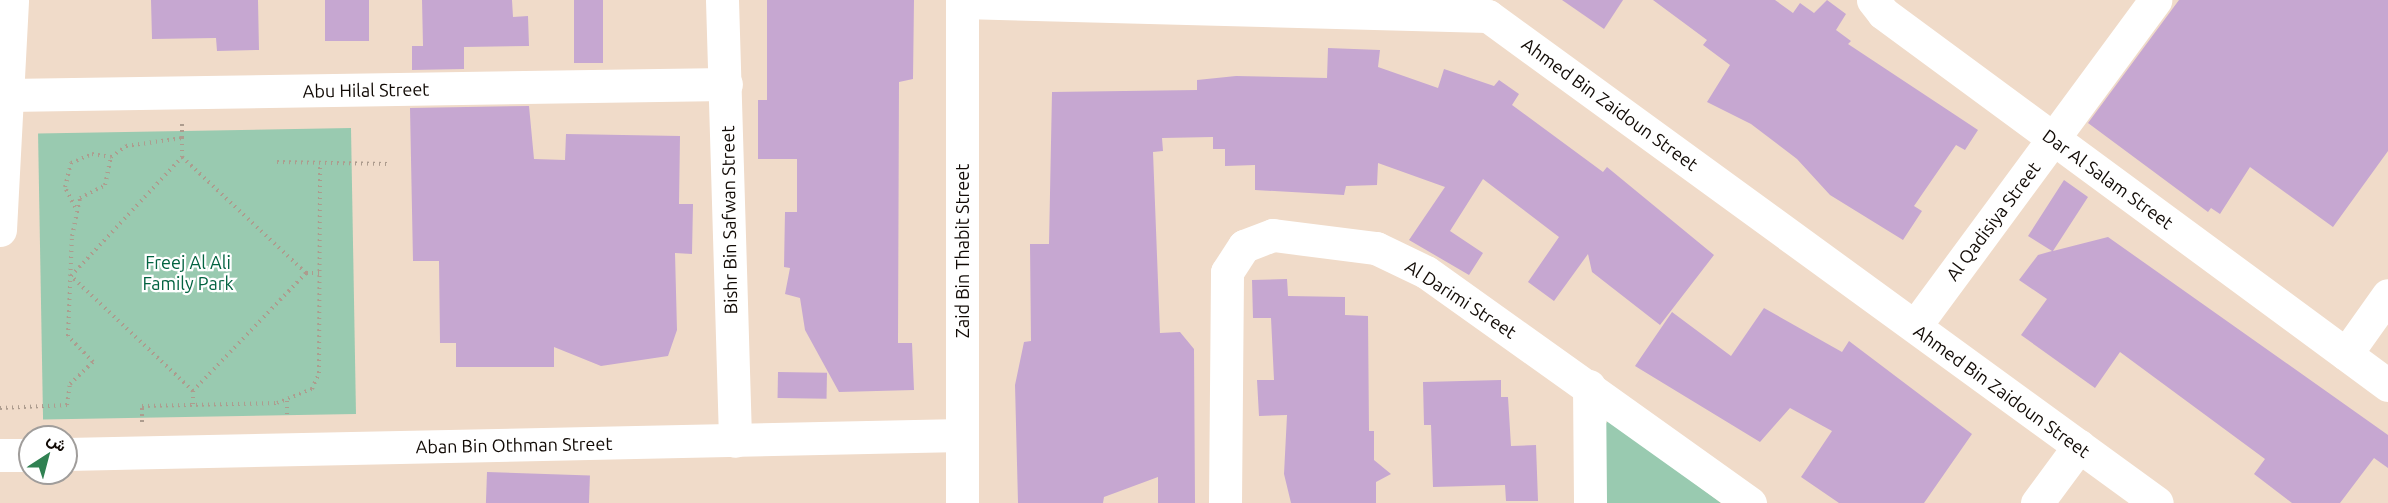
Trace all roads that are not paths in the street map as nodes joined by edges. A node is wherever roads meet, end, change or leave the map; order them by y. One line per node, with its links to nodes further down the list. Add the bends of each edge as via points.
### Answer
1 (12, 0): 8 (street)
2 (722, 0): 7 (street, Bishr Bin Safwan Street)
3 (1873, 0): 9 (street, Dar Al Salam Street, via 1883,13)
4 (2155, 0): 9 (street, Al Qadisiya Street)
5 (962, 1): 6 (street, Ahmed Bin Zaidoun Street); 16 (street, Zaid Bin Thabit Street)
6 (1488, 8): 12 (street, Ahmed Bin Zaidoun Street)
7 (726, 84): 8 (street, Abu Hilal Street); 17 (street, Bishr Bin Safwan Street)
8 (7, 95): 10 (street)
9 (2054, 139): 12 (street, Al Qadisiya Street); 13 (street, Dar Al Salam Street)
10 (0, 230)
11 (2388, 295): 13 (street)
12 (1915, 326): 18 (street, Ahmed Bin Zaidoun Street)
13 (2346, 354): 14 (street, Dar Al Salam Street)
14 (2388, 385)
15 (1589, 386): 23 (street, Al Darimi Street, via 1426,272 1376,248 1257,238 1244,246 1227,272); 24 (street); 25 (street, Al Darimi Street)
16 (962, 435): 17 (street, Aban Bin Othman Street); 22 (street, Zaid Bin Thabit Street)
17 (735, 441): 19 (street, Aban Bin Othman Street)
18 (2079, 447): 26 (street); 27 (street, Ahmed Bin Zaidoun Street)
19 (78, 454)
20 (0, 455): 21 (street)
21 (18, 455)
22 (963, 503)
23 (1225, 503)
24 (1590, 503)
25 (1750, 503)
26 (2037, 503)
27 (2157, 503)

